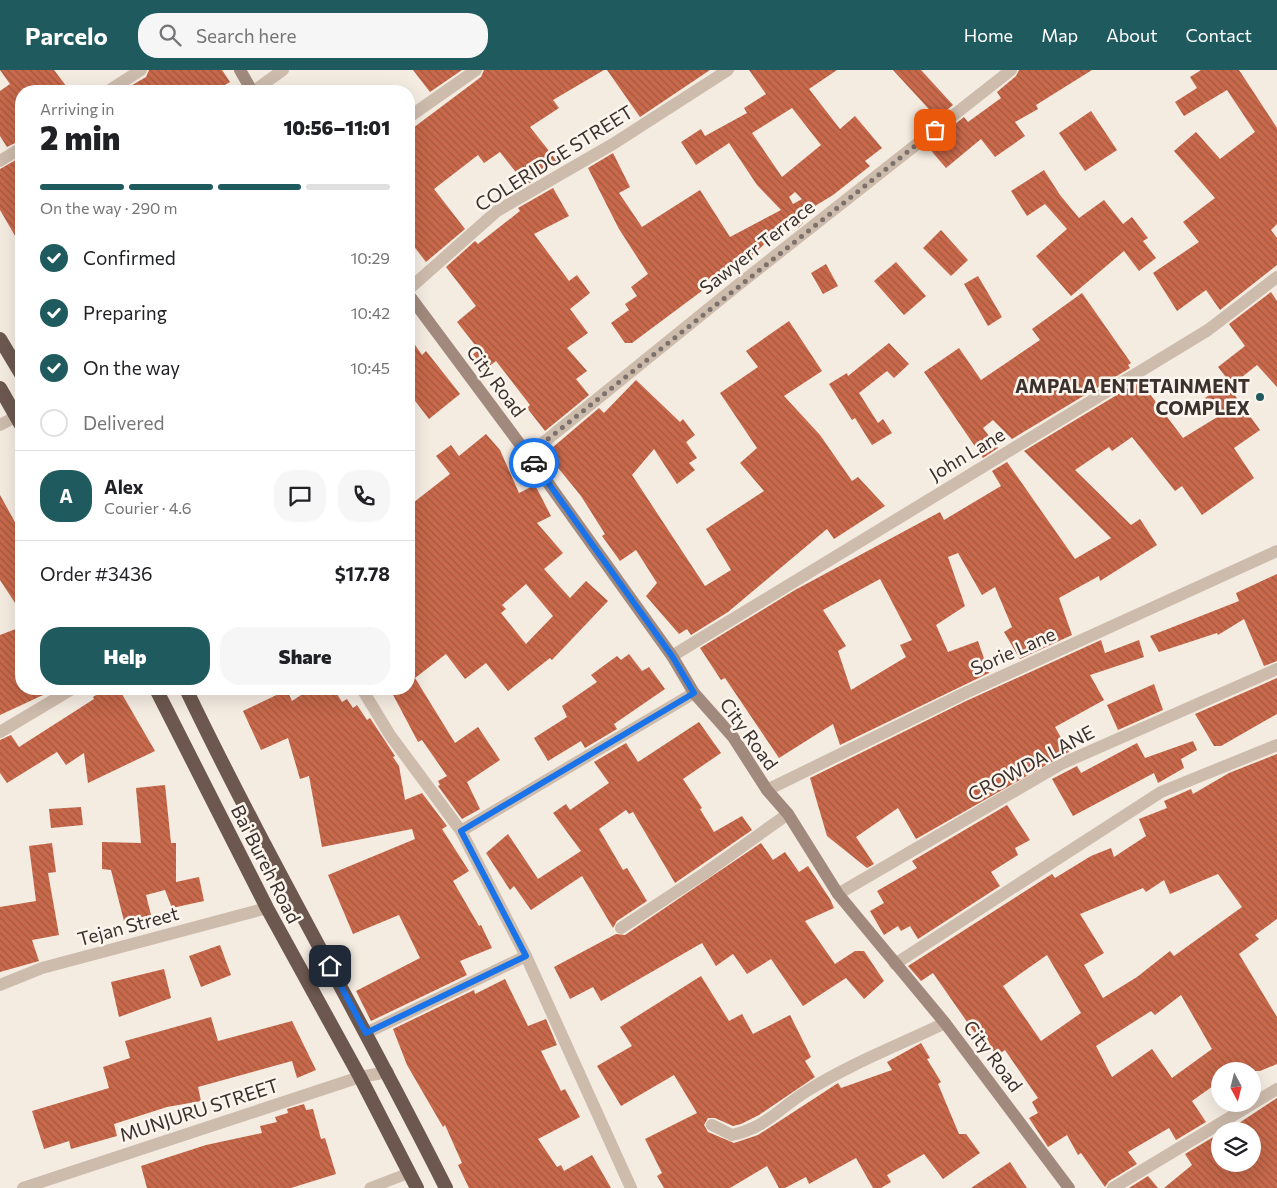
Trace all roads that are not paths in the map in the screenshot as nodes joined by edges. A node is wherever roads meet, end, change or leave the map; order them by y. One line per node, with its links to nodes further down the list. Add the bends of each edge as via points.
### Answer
1 (141, 70): 7 (street)
2 (240, 70): 8 (main road)
3 (283, 70): 9 (street)
4 (476, 70): 10 (street)
5 (728, 70): 14 (street, COLERIDGE STREET, via 613,144 498,211)
6 (1011, 70): 22 (street, Sawyerr Terrace)
7 (117, 85)
8 (249, 85)
9 (262, 85)
10 (415, 113)
11 (15, 152): 12 (street)
12 (0, 161)
13 (1277, 277): 24 (street, John Lane, via 1208,330)
14 (415, 284)
15 (415, 303): 22 (main road, City Road)
16 (0, 339): 17 (highway)
17 (15, 364)
18 (0, 388): 19 (highway)
19 (15, 414)
20 (15, 422): 21 (street)
21 (0, 425)
22 (528, 455): 24 (main road, City Road)
23 (1277, 551): 33 (street, Sorie Lane, via 963,694)
24 (672, 656): 26 (main road, City Road)
25 (1277, 669): 36 (street, CROWDA LANE, via 1061,764)
26 (694, 693): 33 (main road, City Road, via 732,737); 35 (street)
27 (62, 695): 31 (street)
28 (159, 695): 37 (highway, Bai Bureh Road)
29 (189, 695): 43 (highway, Bai Bureh Road, via 222,764)
30 (366, 695): 35 (street, via 390,735)
31 (0, 732)
32 (1277, 745): 40 (street, via 1162,792)
33 (767, 790): 34 (main road, City Road)
34 (788, 814): 36 (main road, City Road); 38 (street)
35 (461, 831): 39 (street)
36 (838, 894): 40 (main road, City Road)
37 (267, 908): 41 (street, Tejan Street, via 42,968); 45 (highway, Bai Bureh Road)
38 (621, 928)
39 (526, 956): 43 (street); 53 (street)
40 (895, 964): 42 (main road, City Road)
41 (0, 985)
42 (944, 1023): 47 (street, via 806,1091 751,1131 732,1135); 54 (main road, City Road)
43 (366, 1033): 44 (highway, Bai Bureh Road)
44 (388, 1072): 45 (street, MUNJURU STREET); 52 (highway, Bai Bureh Road)
45 (360, 1077): 48 (highway, Bai Bureh Road); 49 (street, MUNJURU STREET)
46 (1277, 1089): 55 (street)
47 (712, 1125)
48 (409, 1173): 50 (lane); 51 (highway, Bai Bureh Road)
49 (23, 1188)
50 (370, 1188)
51 (417, 1188)
52 (446, 1188)
53 (631, 1188)
54 (1069, 1188)
55 (1113, 1188)

